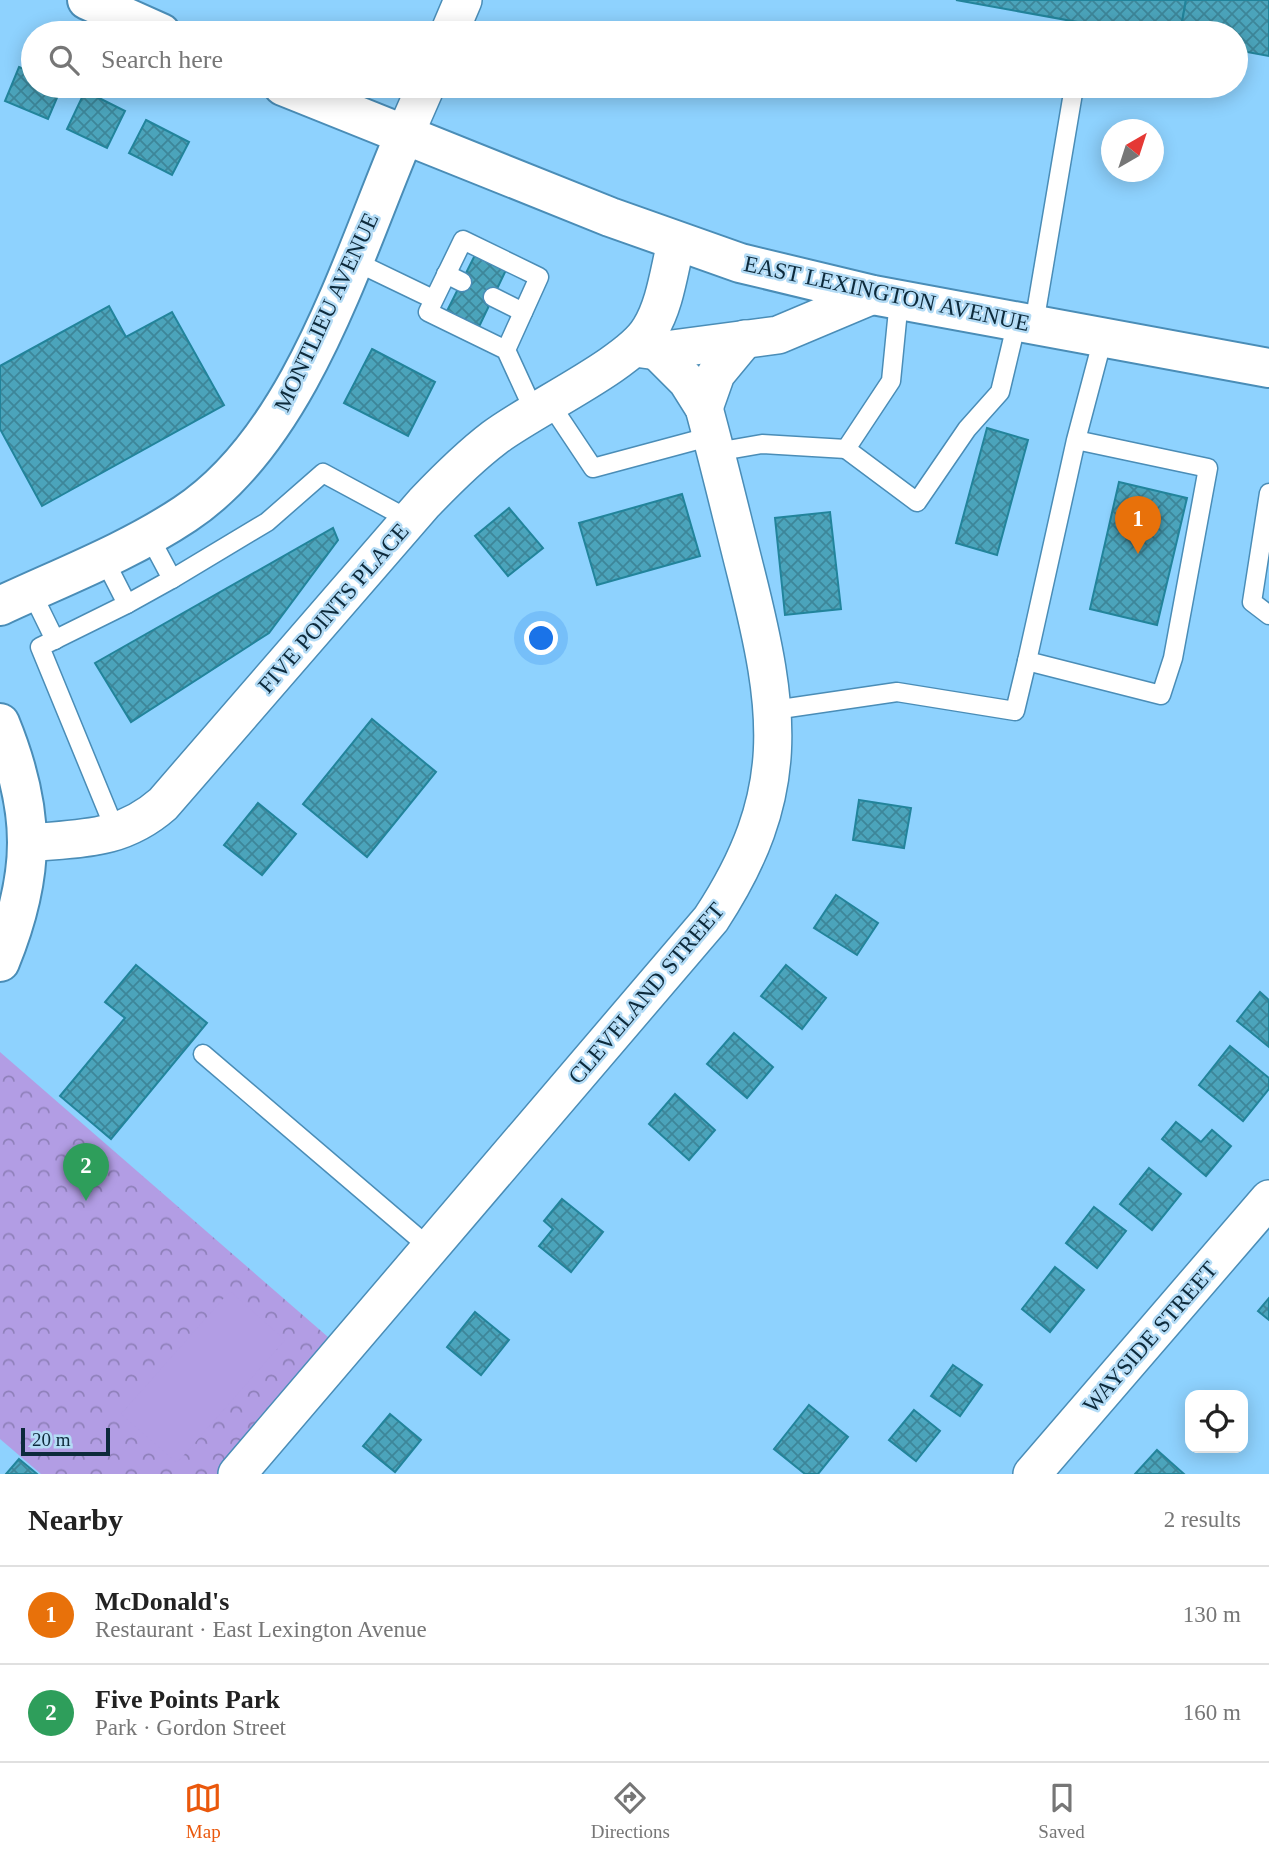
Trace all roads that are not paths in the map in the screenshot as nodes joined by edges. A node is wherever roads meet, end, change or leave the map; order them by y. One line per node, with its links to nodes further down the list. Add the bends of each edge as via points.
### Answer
1 (87, 0): 3 (main road)
2 (463, 0): 4 (street)
3 (134, 21)
4 (454, 21)
5 (314, 98): 8 (main road, EAST LEXINGTON AVENUE)
6 (421, 98): 8 (street, MONTLIEU AVENUE)
7 (1072, 98): 15 (lane)
8 (405, 134): 9 (main road, EAST LEXINGTON AVENUE); 10 (main road, MONTLIEU AVENUE)
9 (676, 243): 11 (main road, EAST LEXINGTON AVENUE, via 803,281); 18 (street, FIVE POINTS PLACE)
10 (354, 261): 13 (lane); 27 (main road, MONTLIEU AVENUE, via 271,428 217,489)
11 (886, 297): 15 (main road, EAST LEXINGTON AVENUE); 17 (street, FIVE POINTS PLACE, via 778,335); 24 (lane, via 891,381)
12 (493, 298): 14 (lane)
13 (433, 299): 14 (lane, via 454,278 463,240 539,277); 19 (lane, via 428,312)
14 (523, 312): 19 (lane)
15 (1026, 323): 16 (main road, EAST LEXINGTON AVENUE); 24 (lane, via 1000,392 967,429 917,502)
16 (1103, 338): 20 (main road, EAST LEXINGTON AVENUE); 23 (lane)
17 (745, 339): 18 (street, FIVE POINTS PLACE); 22 (street, via 716,374)
18 (647, 349): 21 (street, FIVE POINTS PLACE); 22 (street, CLEVELAND STREET, via 687,381)
19 (506, 350): 21 (lane)
20 (1269, 368)
21 (541, 406): 22 (lane, via 593,468); 26 (street, FIVE POINTS PLACE, via 458,468)
22 (711, 432): 24 (lane, via 762,444); 35 (street, CLEVELAND STREET, via 763,641)
23 (1076, 440): 34 (lane); 34 (lane, via 1208,468 1173,658 1161,695)
24 (846, 449)
25 (1269, 493): 32 (lane, via 1252,602)
26 (410, 520): 29 (lane, via 323,473 267,522); 37 (street, FIVE POINTS PLACE, via 163,804 146,819)
27 (149, 536): 28 (main road, MONTLIEU AVENUE); 29 (lane)
28 (103, 557): 30 (main road, MONTLIEU AVENUE); 31 (lane)
29 (172, 579): 31 (lane)
30 (16, 598): 33 (lane)
31 (127, 604): 33 (lane)
32 (1269, 615)
33 (55, 640): 37 (lane, via 40,647)
34 (1027, 660): 35 (lane, via 1015,711 897,692)
35 (774, 710): 42 (street, CLEVELAND STREET, via 775,743 764,809 748,857 731,888 711,919)
36 (0, 723): 38 (main road, via 27,811)
37 (116, 832): 38 (street, FIVE POINTS PLACE)
38 (28, 843): 39 (main road, via 20,904)
39 (0, 962)
40 (203, 1054): 42 (lane)
41 (1269, 1199): 44 (street, WAYSIDE STREET)
42 (430, 1248): 43 (street, CLEVELAND STREET)
43 (237, 1474)
44 (1032, 1474)

